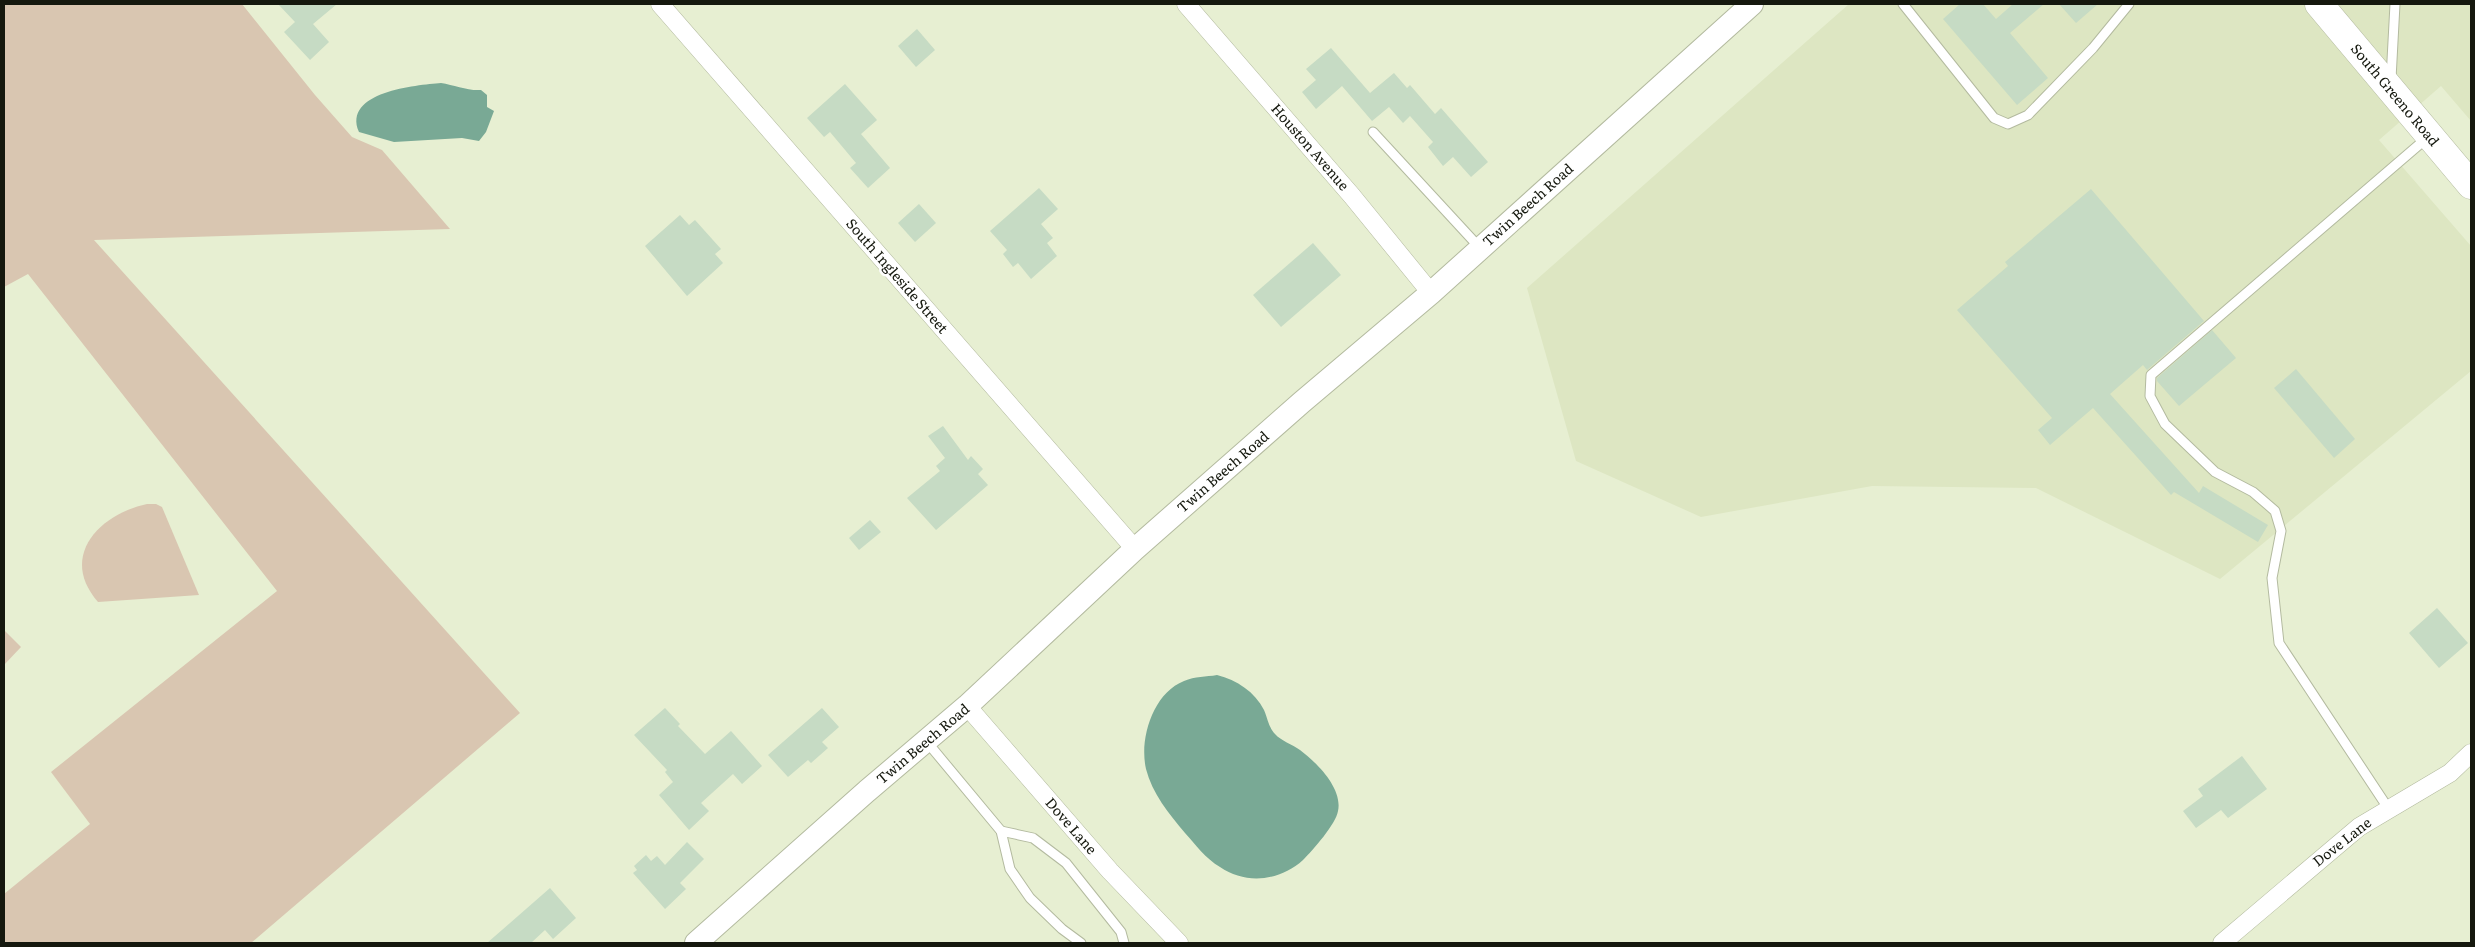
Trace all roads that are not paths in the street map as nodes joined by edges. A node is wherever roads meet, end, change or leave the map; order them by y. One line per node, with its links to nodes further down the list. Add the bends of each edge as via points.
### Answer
1 (660, 4): 14 (street, South Ingleside Street)
2 (1186, 4): 13 (street, Houston Avenue, via 1346,188)
3 (1752, 4): 12 (street, Twin Beech Road)
4 (1903, 4): 5 (lane, via 1994,118 2008,124 2028,115 2093,48)
5 (2129, 4)
6 (2319, 4): 8 (main road, South Greeno Road)
7 (2395, 4): 8 (lane)
8 (2391, 90): 10 (main road, South Greeno Road)
9 (1373, 132): 12 (lane)
10 (2430, 136): 11 (main road, South Greeno Road); 18 (lane, via 2151,374 2150,396 2165,424 2215,472 2253,492 2275,511 2282,531 2272,578 2279,643)
11 (2471, 185)
12 (1480, 248): 13 (street, Twin Beech Road)
13 (1431, 293): 14 (street, Twin Beech Road)
14 (1135, 549): 15 (street, Twin Beech Road)
15 (967, 706): 16 (street, Twin Beech Road); 23 (street, Dove Lane, via 1110,871)
16 (927, 741): 19 (lane); 20 (street, Twin Beech Road)
17 (2471, 753): 18 (street, Dove Lane, via 2450,773)
18 (2388, 808): 24 (street, Dove Lane, via 2359,827)
19 (1001, 831): 21 (lane, via 1010,869 1030,898); 22 (lane, via 1033,838 1066,863 1121,932)
20 (696, 943)
21 (1081, 943)
22 (1124, 943)
23 (1179, 943)
24 (2222, 943)

